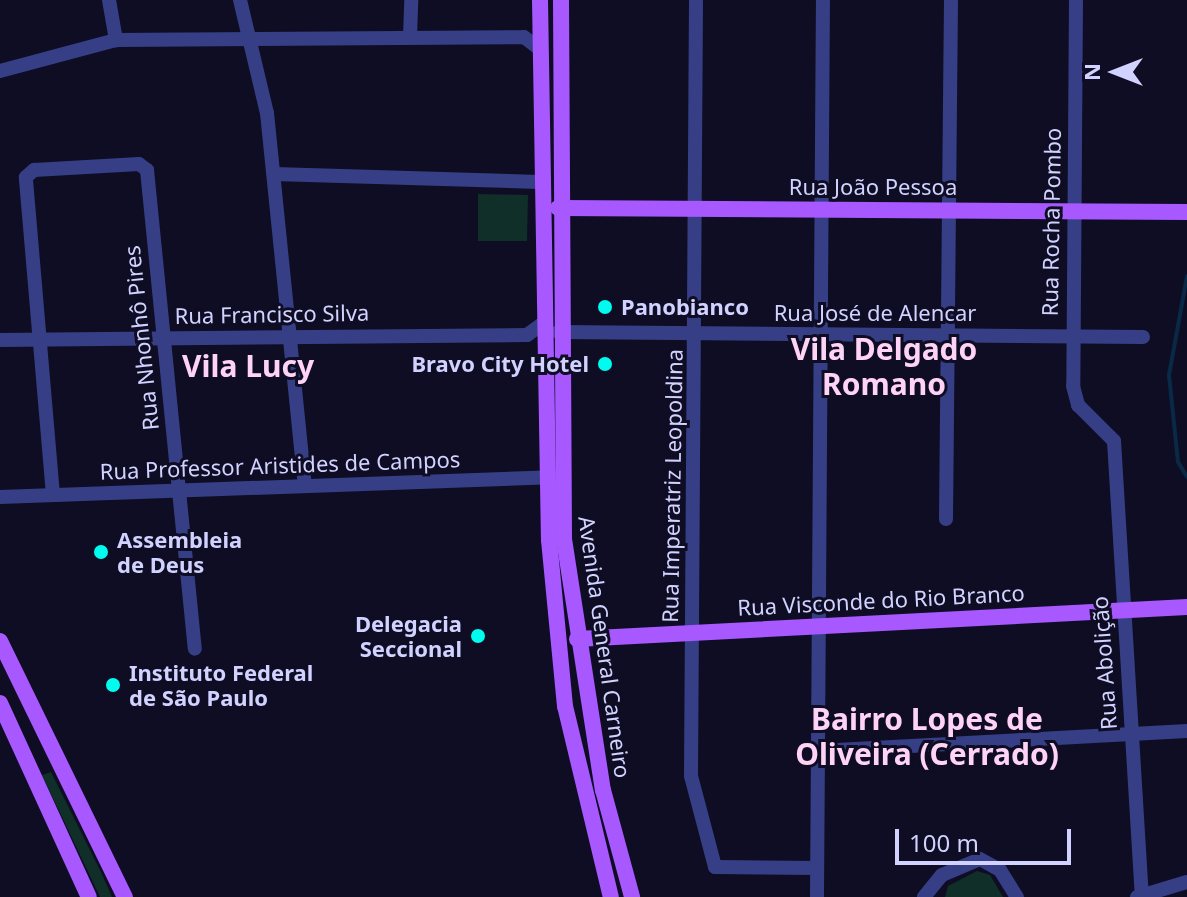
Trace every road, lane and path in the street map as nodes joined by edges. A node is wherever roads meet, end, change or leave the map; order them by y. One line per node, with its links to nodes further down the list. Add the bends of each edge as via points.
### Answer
1 (109, 0): 12 (street)
2 (240, 0): 11 (street)
3 (411, 0): 10 (street)
4 (540, 0): 13 (main road, Avenida General Carneiro)
5 (561, 0): 17 (main road, Avenida General Carneiro)
6 (696, 0): 18 (street, Rua Imperatriz Leopoldina)
7 (823, 0): 19 (street)
8 (951, 0): 20 (street)
9 (1076, 0): 21 (street, Rua Rocha Pombo)
10 (410, 37): 11 (street); 13 (street, via 524,37)
11 (250, 38): 12 (street); 15 (street)
12 (116, 40): 14 (street)
13 (540, 49): 16 (main road, Avenida General Carneiro)
14 (0, 71)
15 (274, 174): 16 (street); 26 (street)
16 (540, 182): 23 (main road, Avenida General Carneiro)
17 (558, 208): 18 (main road, Rua João Pessoa); 23 (main road); 25 (main road, Avenida General Carneiro)
18 (696, 208): 19 (main road, Rua João Pessoa); 27 (street, Rua Imperatriz Leopoldina)
19 (824, 209): 20 (main road, Rua João Pessoa); 28 (street)
20 (949, 210): 21 (main road, Rua João Pessoa); 29 (street)
21 (1074, 210): 22 (main road, Rua João Pessoa); 31 (street, Rua Rocha Pombo)
22 (1187, 212)
23 (541, 224): 24 (main road, Avenida General Carneiro)
24 (541, 325): 26 (street, Rua Francisco Silva, via 527,335); 36 (main road, Avenida General Carneiro)
25 (558, 332): 27 (street, Rua José de Alencar); 36 (main road, Avenida General Carneiro)
26 (290, 335): 30 (street, Rua Francisco Silva); 37 (street)
27 (696, 335): 28 (street, Rua José de Alencar); 45 (street, Rua Imperatriz Leopoldina)
28 (822, 335): 29 (street, Rua José de Alencar); 44 (street)
29 (947, 335): 31 (street, Rua José de Alencar); 41 (street)
30 (161, 337): 33 (street, Rua Francisco Silva); 33 (street, Rua Nhonhô Pires, via 144,166 29,172); 38 (street, Rua Nhonhô Pires)
31 (1072, 337): 32 (street, Rua José de Alencar); 35 (street, Rua Rocha Pombo, via 1078,405)
32 (1143, 337)
33 (38, 338): 34 (street, Rua Francisco Silva); 39 (street)
34 (0, 340)
35 (1106, 430): 43 (street, Rua Abolição, via 1115,451)
36 (553, 477): 37 (street, Rua Professor Aristides de Campos); 46 (main road, Avenida General Carneiro); 58 (main road, Avenida General Carneiro, via 565,706)
37 (305, 485): 38 (street, Rua Professor Aristides de Campos)
38 (181, 491): 39 (street, Rua Professor Aristides de Campos); 48 (street, Rua Nhonhô Pires)
39 (53, 495): 40 (street, Rua Professor Aristides de Campos)
40 (0, 497)
41 (946, 519)
42 (1187, 607): 43 (main road, Rua Visconde do Rio Branco)
43 (1122, 610): 44 (main road, Rua Visconde do Rio Branco); 51 (street, Rua Abolição)
44 (819, 625): 45 (main road, Rua Visconde do Rio Branco); 52 (street)
45 (692, 632): 46 (main road, Rua Visconde do Rio Branco); 53 (street, Rua Imperatriz Leopoldina, via 691,776 715,867)
46 (577, 639): 59 (main road, Avenida General Carneiro, via 603,790)
47 (0, 641): 57 (main road)
48 (195, 649)
49 (0, 703): 56 (main road)
50 (1187, 731): 51 (street)
51 (1131, 735): 52 (street); 64 (street, Rua Abolição)
52 (818, 751): 53 (street)
53 (816, 868): 60 (street)
54 (942, 875): 61 (street); 62 (street); 63 (street, via 972,860 989,861)
55 (1187, 882): 64 (street)
56 (89, 897)
57 (125, 897)
58 (611, 897)
59 (632, 897)
60 (817, 897)
61 (924, 897)
62 (936, 897)
63 (1017, 897)
64 (1140, 897)

